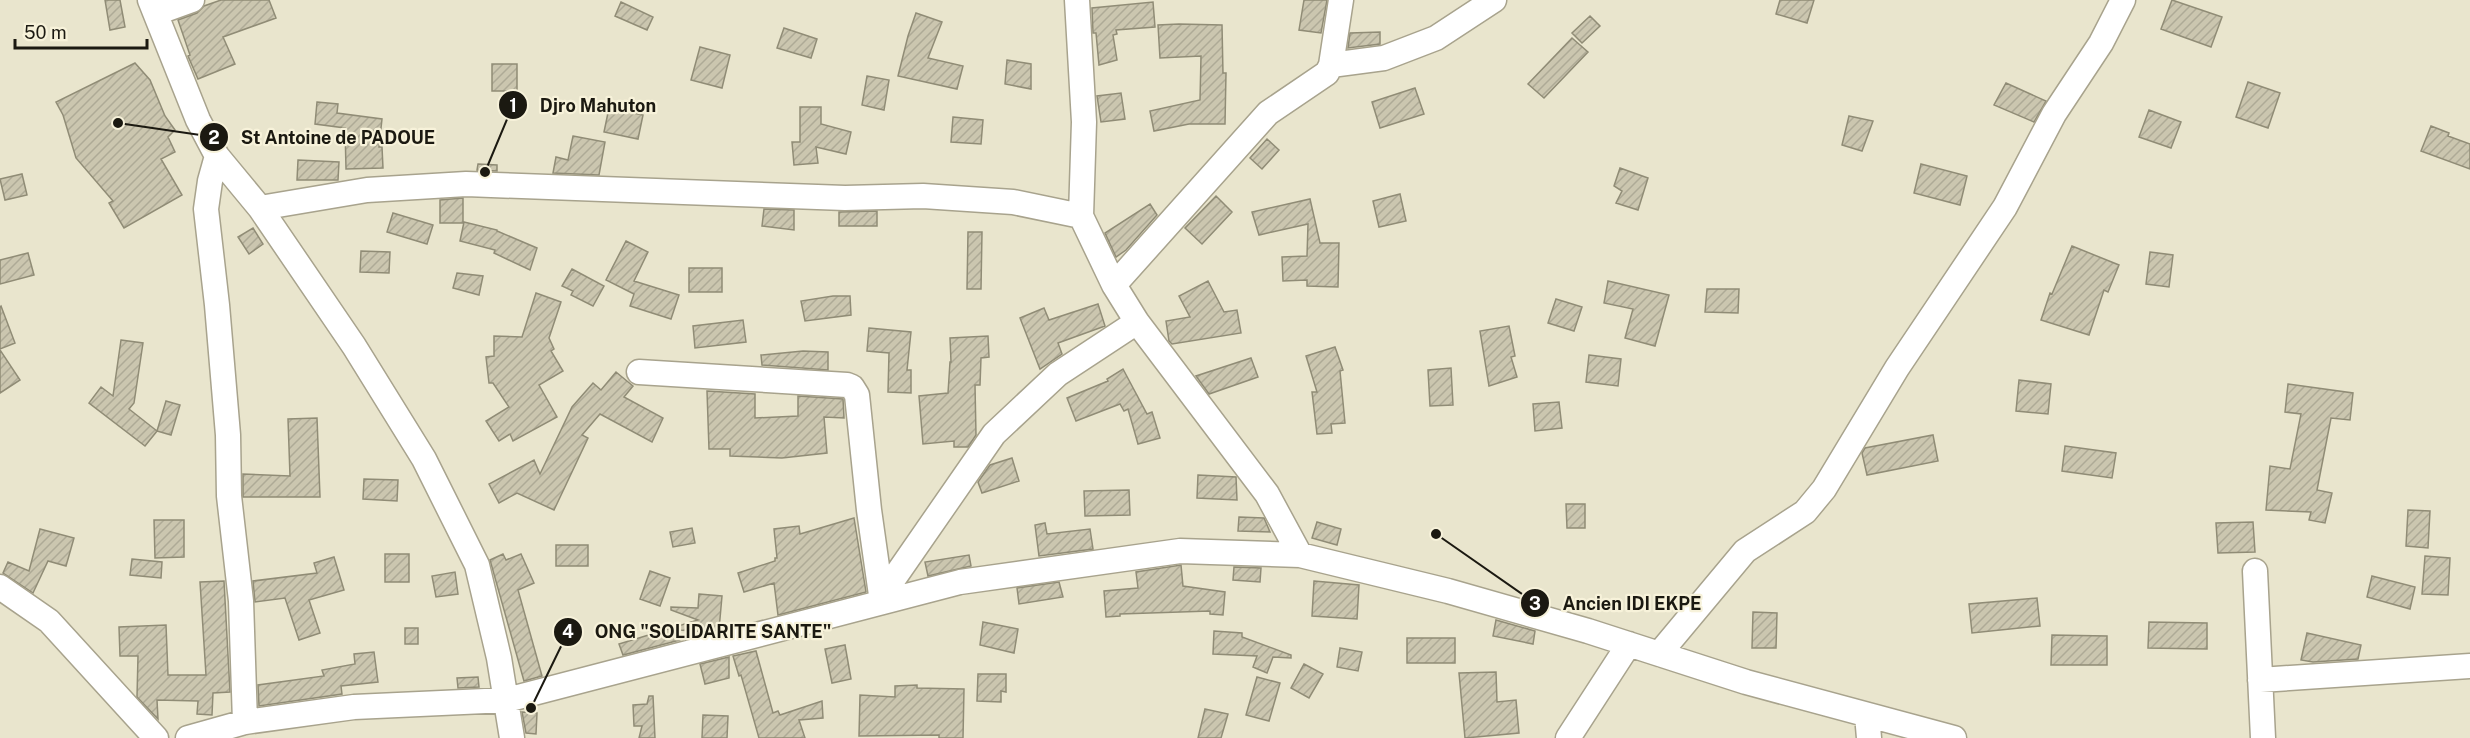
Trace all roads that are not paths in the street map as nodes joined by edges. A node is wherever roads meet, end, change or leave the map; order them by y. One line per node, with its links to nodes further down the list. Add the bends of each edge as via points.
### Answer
1 (192, 0): 6 (street)
2 (1077, 0): 10 (street, via 1084,122)
3 (1341, 0): 7 (street)
4 (1494, 0): 7 (street, via 1436,38 1384,58)
5 (2123, 0): 19 (street, via 2101,43 2054,114 2005,207 1897,368 1824,489 1805,512 1745,551)
6 (153, 6): 8 (street, via 198,120)
7 (1331, 65): 11 (street, via 1321,79 1268,113)
8 (217, 156): 9 (street); 23 (street, via 206,209 241,601)
9 (260, 208): 10 (street, via 367,190 466,184 844,198 923,196 1013,202); 22 (street, via 354,346 424,459 477,565)
10 (1081, 216): 11 (street)
11 (1114, 285): 12 (street)
12 (1137, 322): 14 (street, via 1266,494); 17 (street, via 1058,374 994,434)
13 (639, 372): 17 (street, via 852,387 857,395)
14 (1300, 555): 17 (street, via 1180,551 960,582); 18 (street, via 1448,591)
15 (2255, 571): 21 (street)
16 (0, 587): 25 (street, via 49,621)
17 (882, 599): 22 (street)
18 (1629, 644): 19 (street); 28 (street)
19 (1659, 654): 24 (street)
20 (2470, 666): 21 (street)
21 (2260, 680): 30 (street)
22 (507, 700): 23 (street, via 354,707); 27 (street)
23 (245, 722): 26 (street)
24 (1868, 727): 29 (street)
25 (156, 738)
26 (188, 738)
27 (512, 738)
28 (1568, 738)
29 (1954, 738)
30 (2263, 738)

